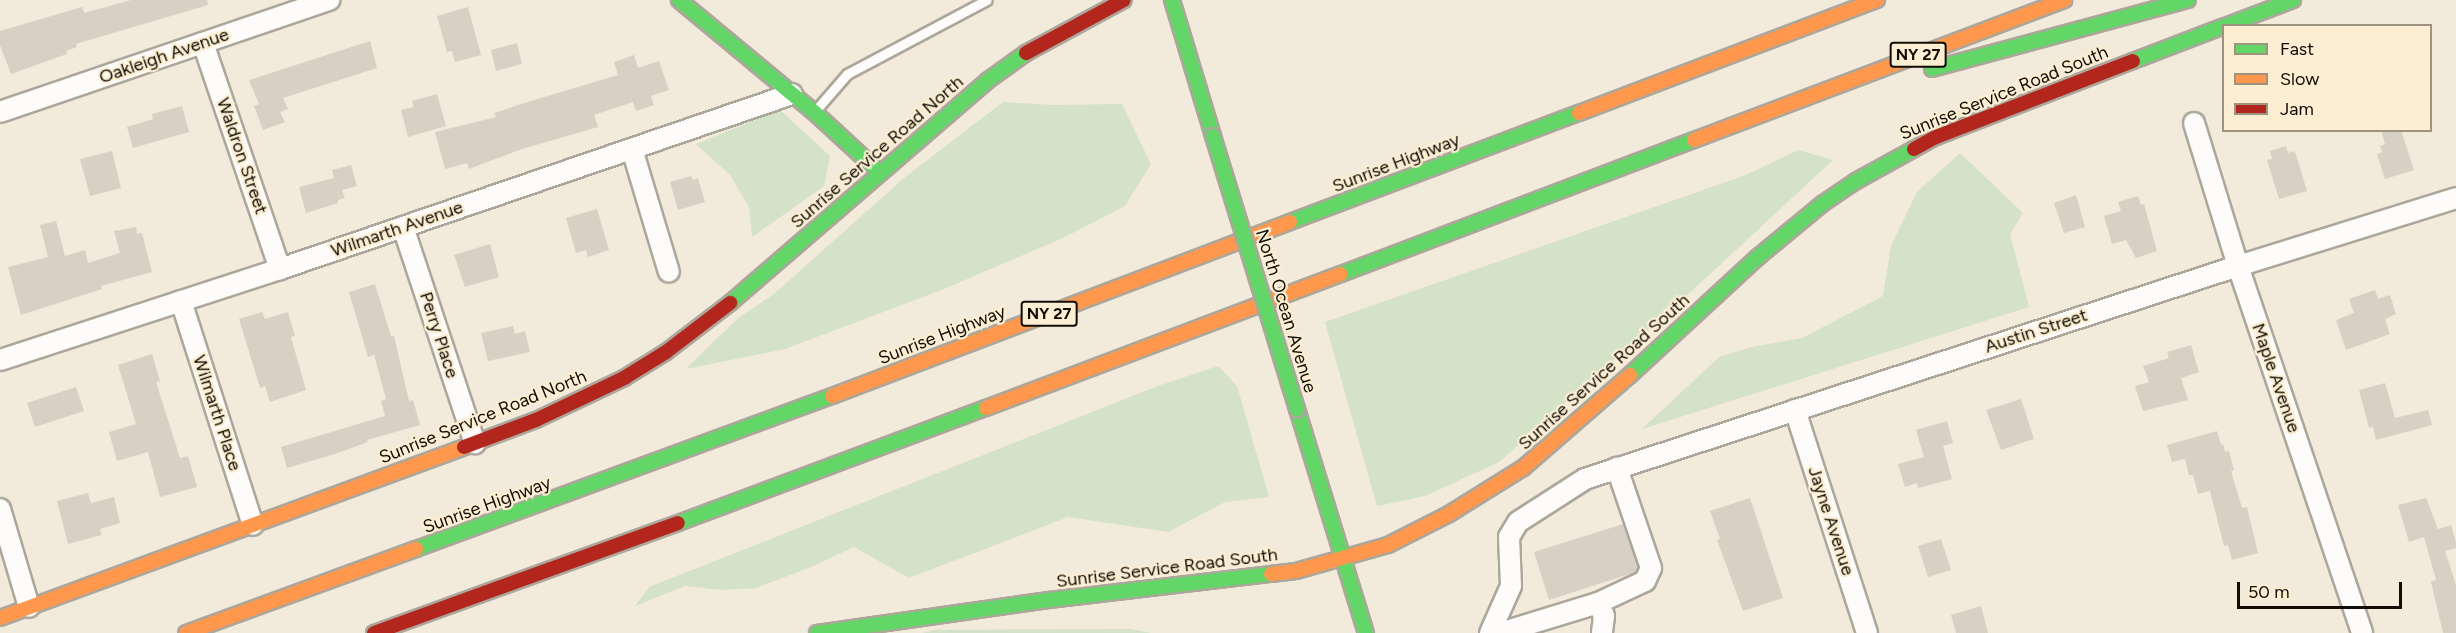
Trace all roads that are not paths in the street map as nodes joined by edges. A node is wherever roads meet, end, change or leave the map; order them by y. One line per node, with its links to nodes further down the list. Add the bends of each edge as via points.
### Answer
1 (329, 0): 12 (street, Oakleigh Avenue)
2 (679, 0): 15 (main road)
3 (987, 0): 18 (lane, via 847,74)
4 (1124, 0): 21 (main road, Sunrise Service Road North, via 1022,55 978,87)
5 (1172, 0): 34 (main road, North Ocean Avenue, bridge)
6 (1877, 0): 38 (main road, Sunrise Highway / NY 27, via 704,444)
7 (2064, 0): 16 (main road, NY 27)
8 (2188, 0): 13 (main road)
9 (2293, 0): 10 (main road, Sunrise Service Road South)
10 (2229, 24)
11 (2222, 27): 34 (main road, Sunrise Service Road South, via 1936,137 1856,181 1758,257 1591,411 1523,468 1419,531)
12 (203, 43): 17 (street, Oakleigh Avenue); 25 (street, Waldron Street)
13 (1920, 73)
14 (1897, 78): 16 (main road)
15 (792, 94): 18 (main road); 20 (street, Wilmarth Avenue)
16 (1772, 111): 39 (main road, NY 27, via 782,485)
17 (0, 112)
18 (814, 112): 21 (main road)
19 (2194, 123): 24 (street, Maple Avenue)
20 (632, 149): 23 (street, Wilmarth Avenue); 26 (street)
21 (879, 172): 30 (main road, Sunrise Service Road North, via 712,318 666,352 578,402)
22 (2456, 198): 24 (street, Austin Street)
23 (403, 226): 25 (street, Wilmarth Avenue); 30 (street, Perry Place)
24 (2238, 266): 29 (street, Austin Street); 46 (street, Maple Avenue)
25 (280, 269): 27 (street, Wilmarth Avenue)
26 (669, 272)
27 (181, 301): 28 (street, Wilmarth Avenue); 33 (street, Wilmarth Place)
28 (0, 360)
29 (1795, 410): 31 (street, Austin Street); 45 (street, Jayne Avenue)
30 (475, 443): 33 (main road, Sunrise Service Road North)
31 (1617, 468): 35 (street, via 1651,568 1645,581); 42 (street, Austin Street, via 1585,479 1518,522 1509,537 1511,586)
32 (0, 509): 36 (street)
33 (253, 525): 36 (main road, Sunrise Service Road North)
34 (1342, 559): 40 (main road, Sunrise Service Road South, via 1296,571); 41 (main road, North Ocean Avenue)
35 (1598, 603): 43 (street); 44 (street, via 1604,616)
36 (29, 607): 37 (main road, Sunrise Service Road North)
37 (0, 618)
38 (186, 633)
39 (374, 633)
40 (817, 633)
41 (1366, 633)
42 (1490, 633)
43 (1500, 633)
44 (1602, 633)
45 (1867, 633)
46 (2362, 633)

